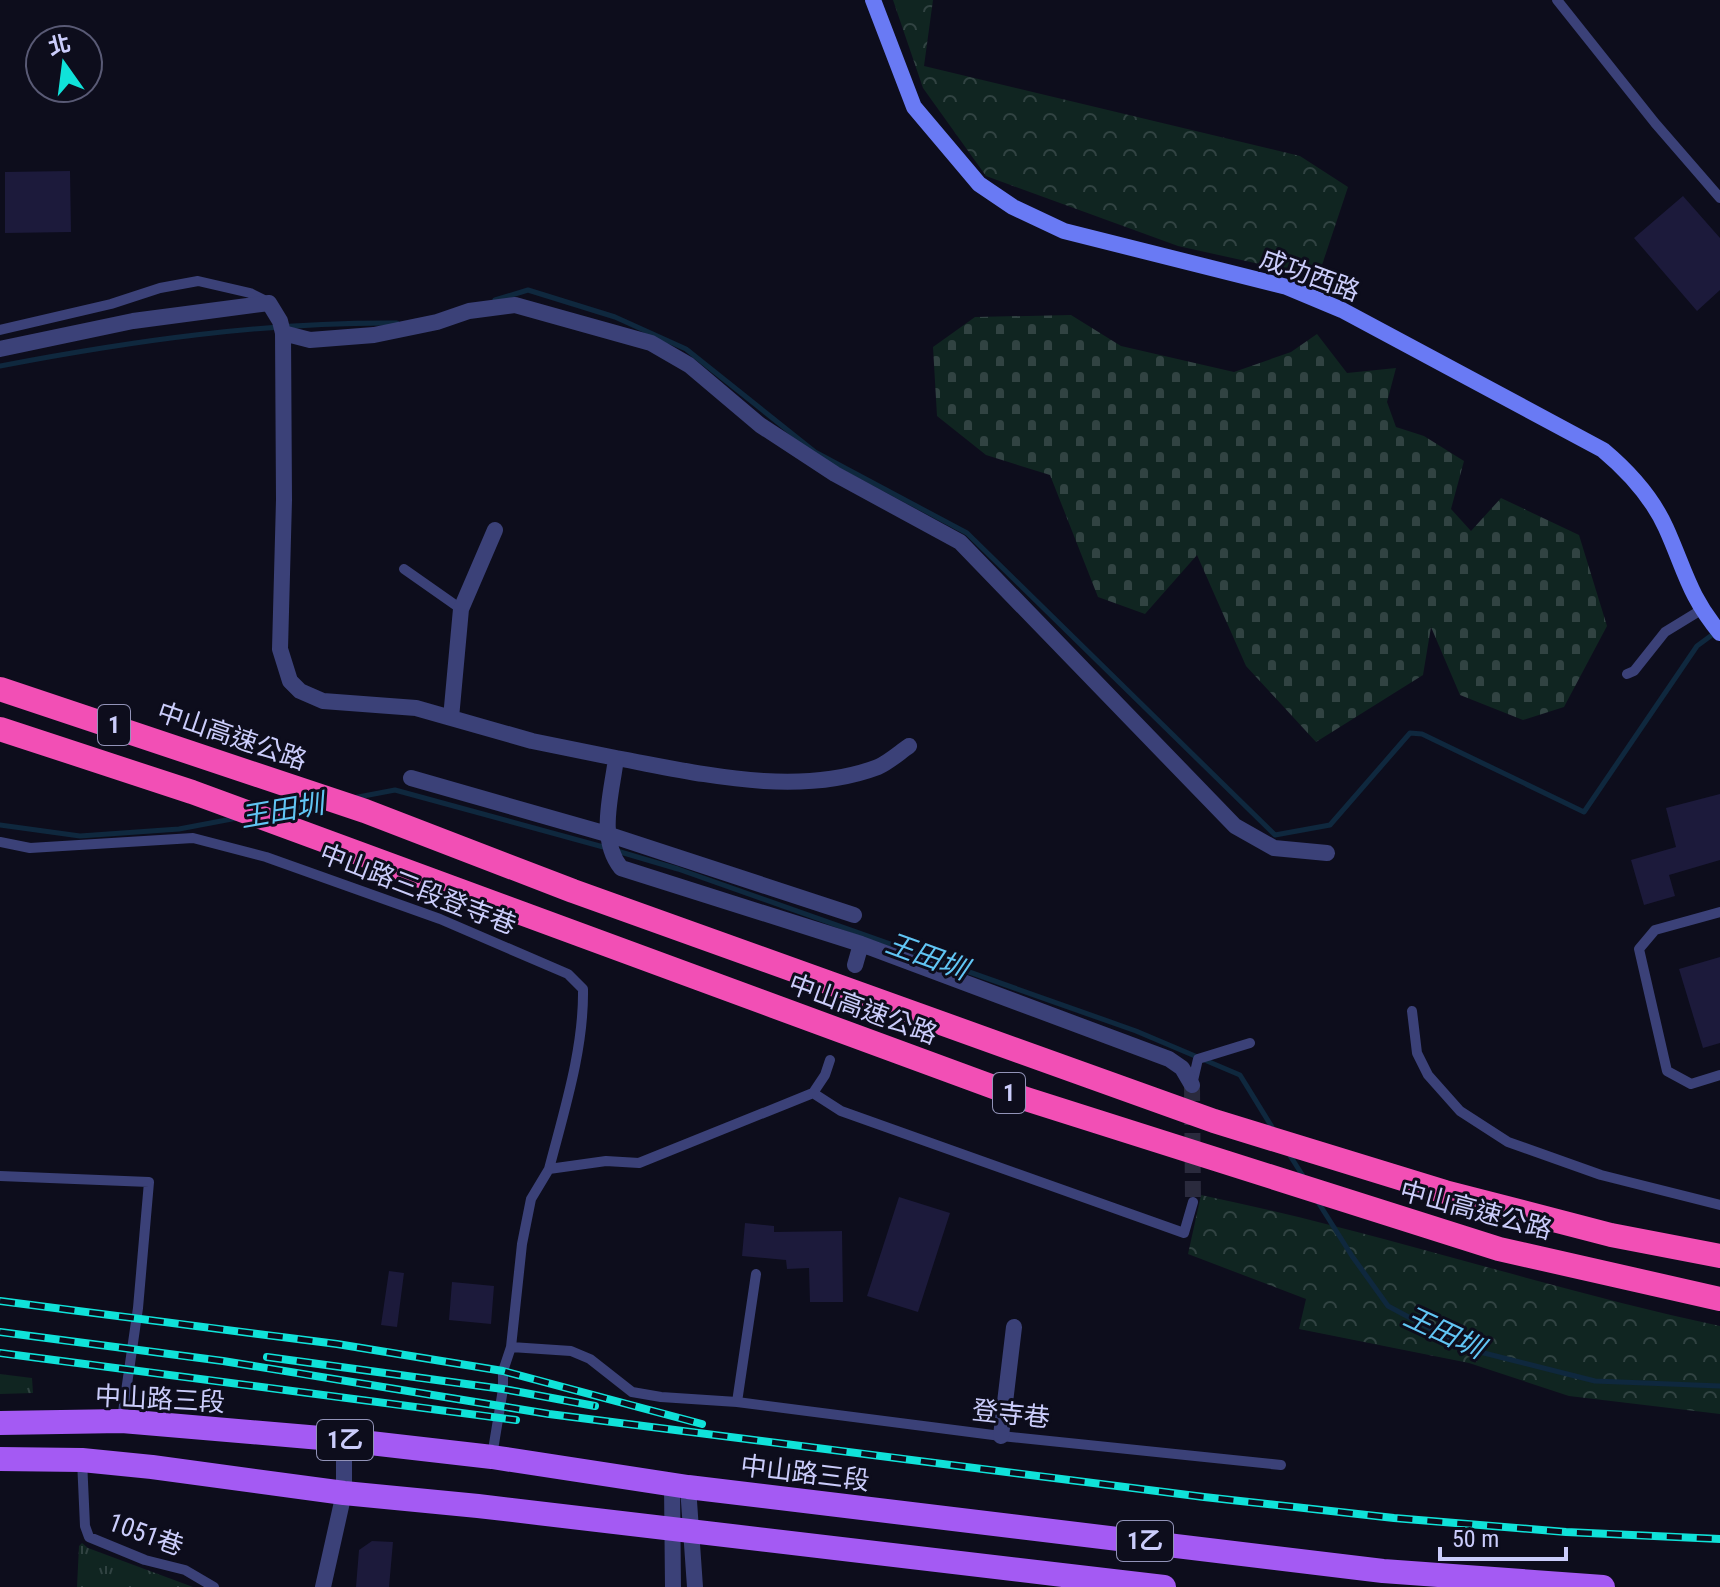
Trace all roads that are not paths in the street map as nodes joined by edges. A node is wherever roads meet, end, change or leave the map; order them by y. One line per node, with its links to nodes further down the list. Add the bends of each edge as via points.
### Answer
1 (873, 0): 11 (street, 成功西路, via 914,107 979,184 1064,231 1287,287 1342,310 1603,450 1629,472 1665,525)
2 (1557, 0): 3 (lane)
3 (1720, 198)
4 (269, 303): 5 (street); 6 (lane, via 198,281); 7 (street, via 133,321)
5 (281, 327): 15 (street, via 280,649 290,681 323,701 416,708); 22 (street, via 310,340 374,335 515,305 651,343 689,365 760,425 835,474 960,542 1235,826 1274,848)
6 (0, 330)
7 (0, 349)
8 (495, 530): 10 (street)
9 (404, 569): 10 (lane)
10 (461, 609): 15 (street)
11 (1701, 610): 12 (street, 成功西路); 13 (lane, via 1665,632)
12 (1720, 633)
13 (1627, 674)
14 (0, 689): 37 (highway, 中山高速公路 / 1, via 365,811 1214,1121 1445,1192 1611,1235)
15 (451, 718): 18 (street)
16 (0, 729): 39 (highway, 中山高速公路 / 1, via 192,792 1026,1099 1499,1249)
17 (909, 746): 18 (street, via 880,766 792,782 729,779)
18 (616, 758): 20 (street)
19 (411, 778): 20 (street)
20 (607, 834): 24 (street); 25 (street, via 612,858 621,868)
21 (0, 842): 33 (lane, 中山路三段登寺巷, via 30,848 193,838 266,857 440,919 568,974 583,989 583,1014)
22 (1327, 853)
23 (1720, 912): 30 (lane, via 1655,930 1639,949 1667,1071 1691,1084)
24 (854, 915)
25 (861, 944): 26 (street); 31 (street, via 1169,1059)
26 (855, 965)
27 (1412, 1011): 36 (lane, via 1417,1053 1428,1075 1460,1111 1508,1142 1601,1175)
28 (1250, 1043): 31 (lane, via 1198,1059)
29 (830, 1060): 32 (lane)
30 (1720, 1075)
31 (1192, 1085)
32 (813, 1093): 33 (lane, via 639,1163 606,1161); 35 (lane, via 841,1111 1184,1233)
33 (549, 1169): 41 (lane, 中山路三段登寺巷, via 531,1199)
34 (0, 1176): 43 (lane, via 149,1182)
35 (1193, 1202)
36 (1720, 1205)
37 (1720, 1256)
38 (756, 1274): 42 (lane)
39 (1720, 1299)
40 (1014, 1327): 45 (street)
41 (511, 1347): 42 (lane, 登寺巷, via 571,1351 632,1392); 47 (lane, 中山路三段登寺巷)
42 (737, 1402): 45 (lane, 登寺巷)
43 (122, 1421): 44 (main road, 中山路三段 / 1乙); 46 (main road, 中山路三段 / 1乙)
44 (0, 1423)
45 (1001, 1436): 50 (lane, 登寺巷)
46 (344, 1440): 47 (main road, 中山路三段 / 1乙); 52 (street)
47 (492, 1457): 51 (main road, 中山路三段 / 1乙)
48 (0, 1459): 49 (main road, 1乙)
49 (82, 1460): 52 (main road, 1乙); 54 (lane, 1051巷, via 89,1537 185,1570)
50 (1281, 1465)
51 (680, 1486): 53 (street); 59 (main road, 中山路三段 / 1乙, via 1383,1571)
52 (344, 1493): 53 (main road, 1乙); 55 (street)
53 (682, 1531): 56 (street); 57 (street); 58 (main road, 1乙)
54 (214, 1587)
55 (323, 1587)
56 (673, 1587)
57 (695, 1587)
58 (1164, 1587)
59 (1603, 1587)

